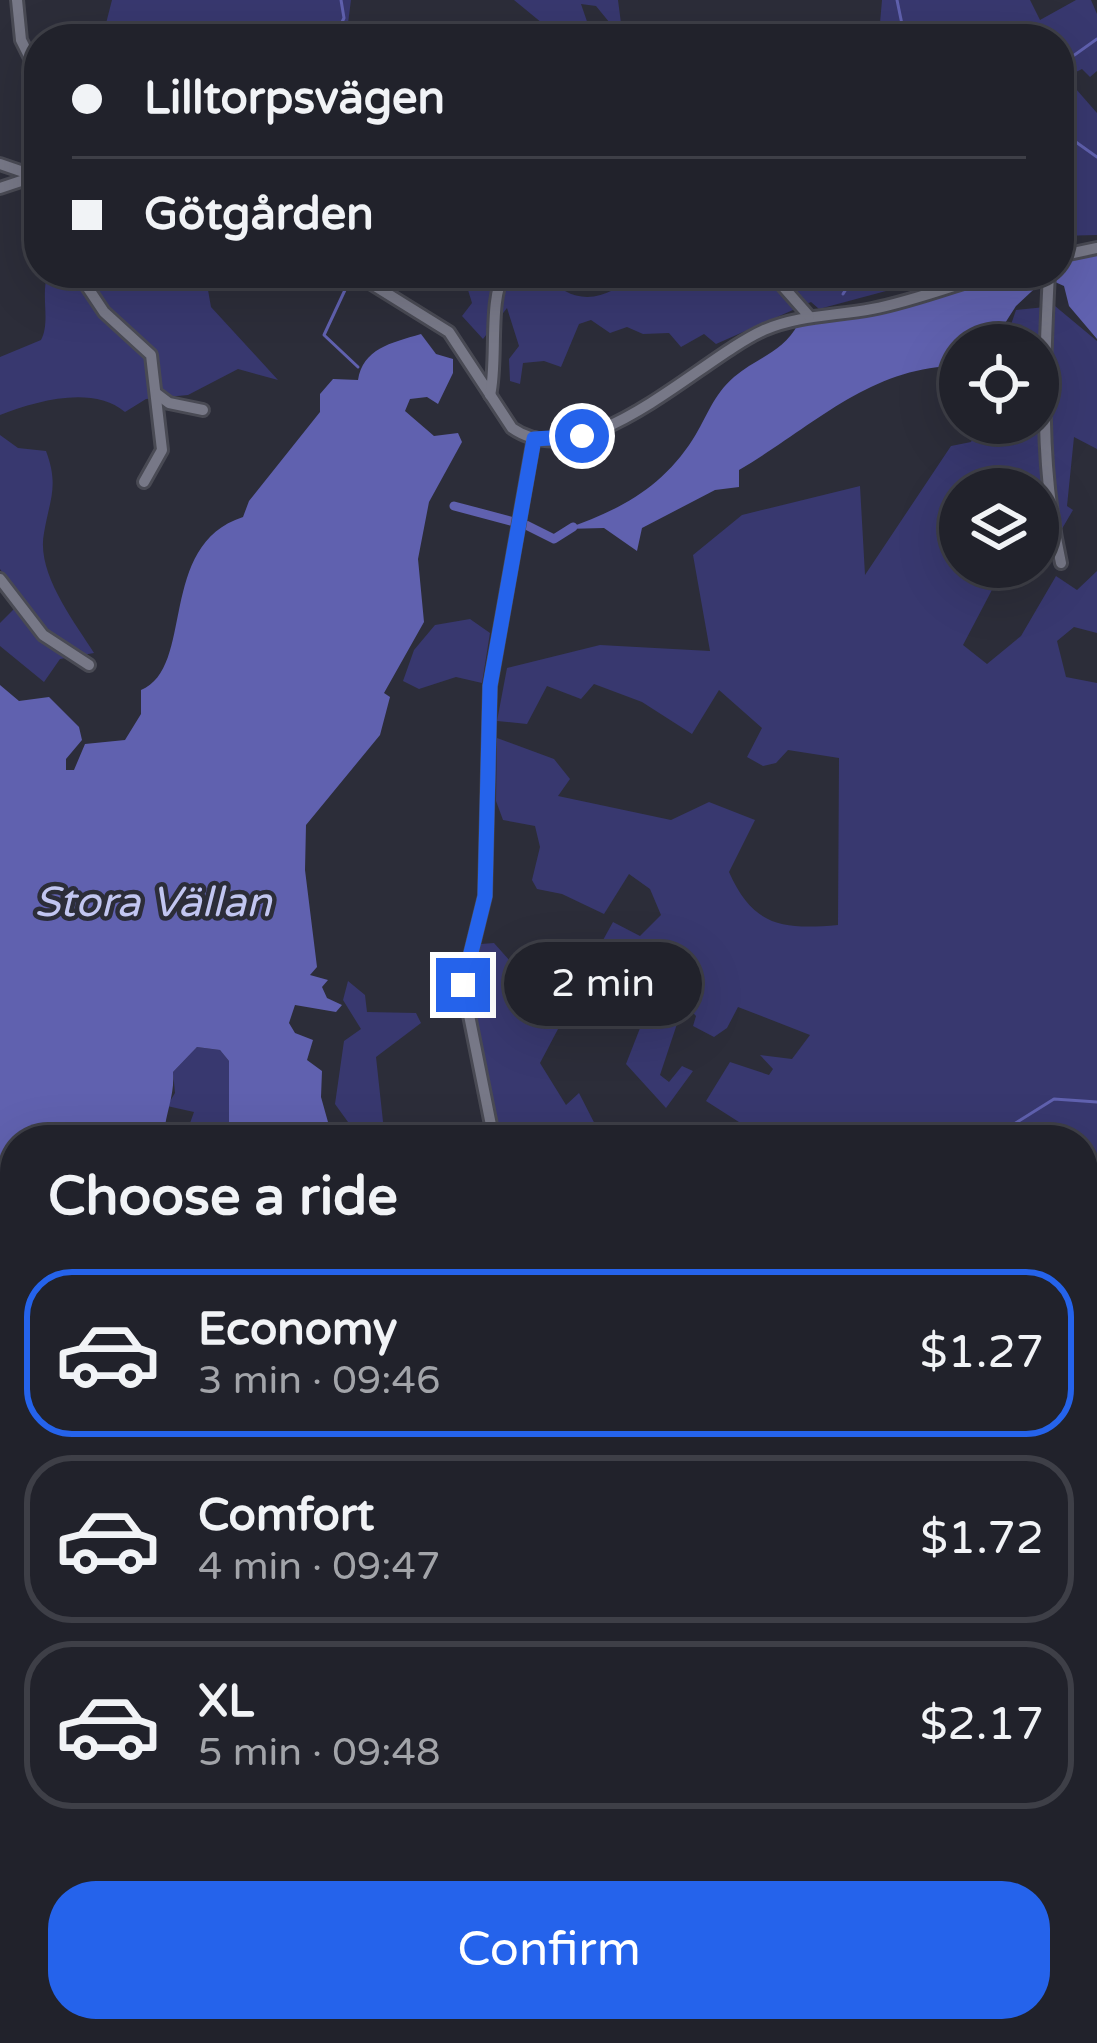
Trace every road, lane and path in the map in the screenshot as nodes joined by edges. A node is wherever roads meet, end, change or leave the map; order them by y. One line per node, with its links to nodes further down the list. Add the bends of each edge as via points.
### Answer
1 (17, 0): 2 (street)
2 (24, 46)
3 (88, 288): 10 (street, via 145,344)
4 (381, 288): 11 (street, via 439,322)
5 (497, 288): 11 (street)
6 (784, 288): 9 (street)
7 (945, 288): 9 (street)
8 (1048, 288): 15 (street, via 1044,448)
9 (808, 316): 13 (street, via 764,331 611,424 571,439)
10 (157, 394): 12 (street); 14 (street, via 162,450)
11 (490, 395): 13 (street, via 512,428)
12 (203, 410)
13 (534, 439): 18 (street, via 490,686 485,896 463,985)
14 (144, 482)
15 (1061, 563)
16 (0, 579): 17 (street, via 43,635)
17 (88, 665)
18 (491, 1125)

